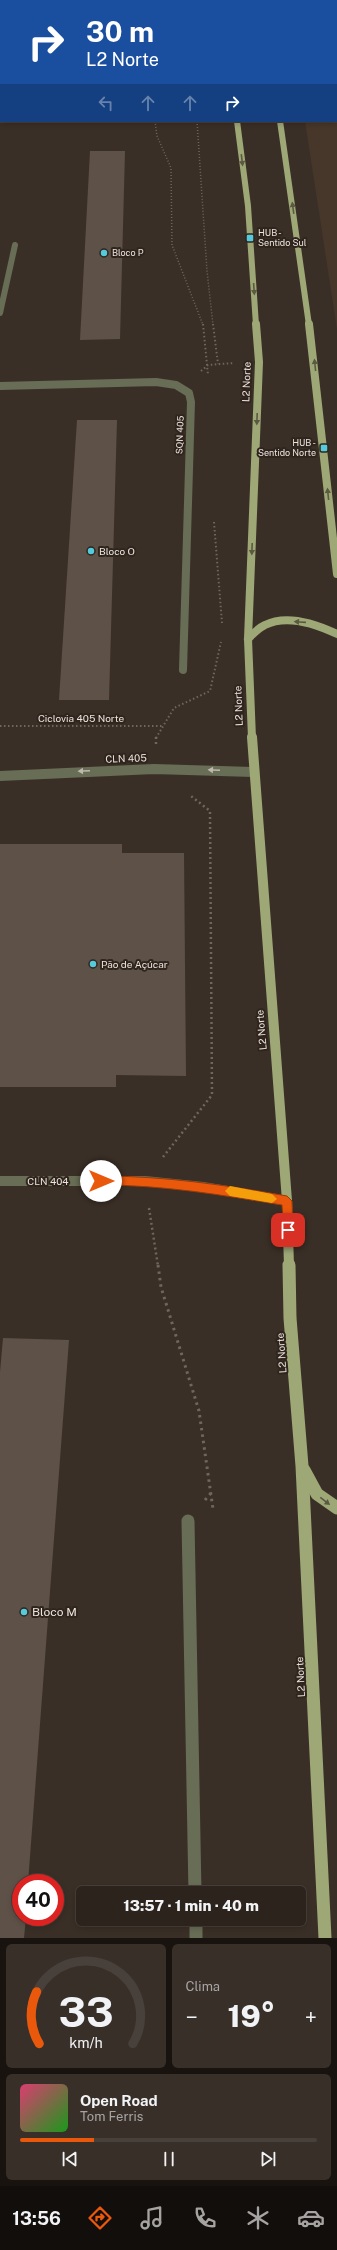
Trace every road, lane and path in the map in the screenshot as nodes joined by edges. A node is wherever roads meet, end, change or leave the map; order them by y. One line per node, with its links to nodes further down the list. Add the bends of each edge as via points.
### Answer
1 (197, 122): 7 (path, via 207,270)
2 (237, 122): 6 (main road, L2 Norte, one-way to 6, via 248,206)
3 (280, 122): 10 (main road, one-way to 3, via 314,358)
4 (15, 245): 5 (street)
5 (0, 313)
6 (259, 362): 7 (path); 12 (main road, L2 Norte, one-way to 12)
7 (218, 364): 9 (path, via 208,365)
8 (0, 386): 9 (street, via 156,382)
9 (183, 388): 13 (street, SQN 405, via 189,393 191,402)
10 (337, 574)
11 (337, 634): 12 (main road, one-way to 12, via 314,624 279,622 265,625)
12 (248, 639): 17 (main road, L2 Norte)
13 (183, 670)
14 (0, 726): 15 (path, Ciclovia 405 Norte)
15 (163, 726)
16 (154, 768): 17 (street, CLN 405, one-way to 16); 18 (street, CLN 405, one-way to 18); 20 (path, via 210,810 212,1095)
17 (253, 772): 21 (main road, L2 Norte)
18 (0, 776)
19 (0, 1180): 20 (street, CLN 404)
20 (145, 1181): 21 (street, CLN 404, via 203,1186)
21 (287, 1201): 22 (main road, L2 Norte, via 290,1318)
22 (302, 1466): 23 (main road, one-way to 23, via 317,1494); 28 (main road, L2 Norte)
23 (337, 1508)
24 (188, 1521): 25 (street)
25 (195, 1886)
26 (196, 1926): 27 (street)
27 (196, 1938)
28 (325, 1938)

